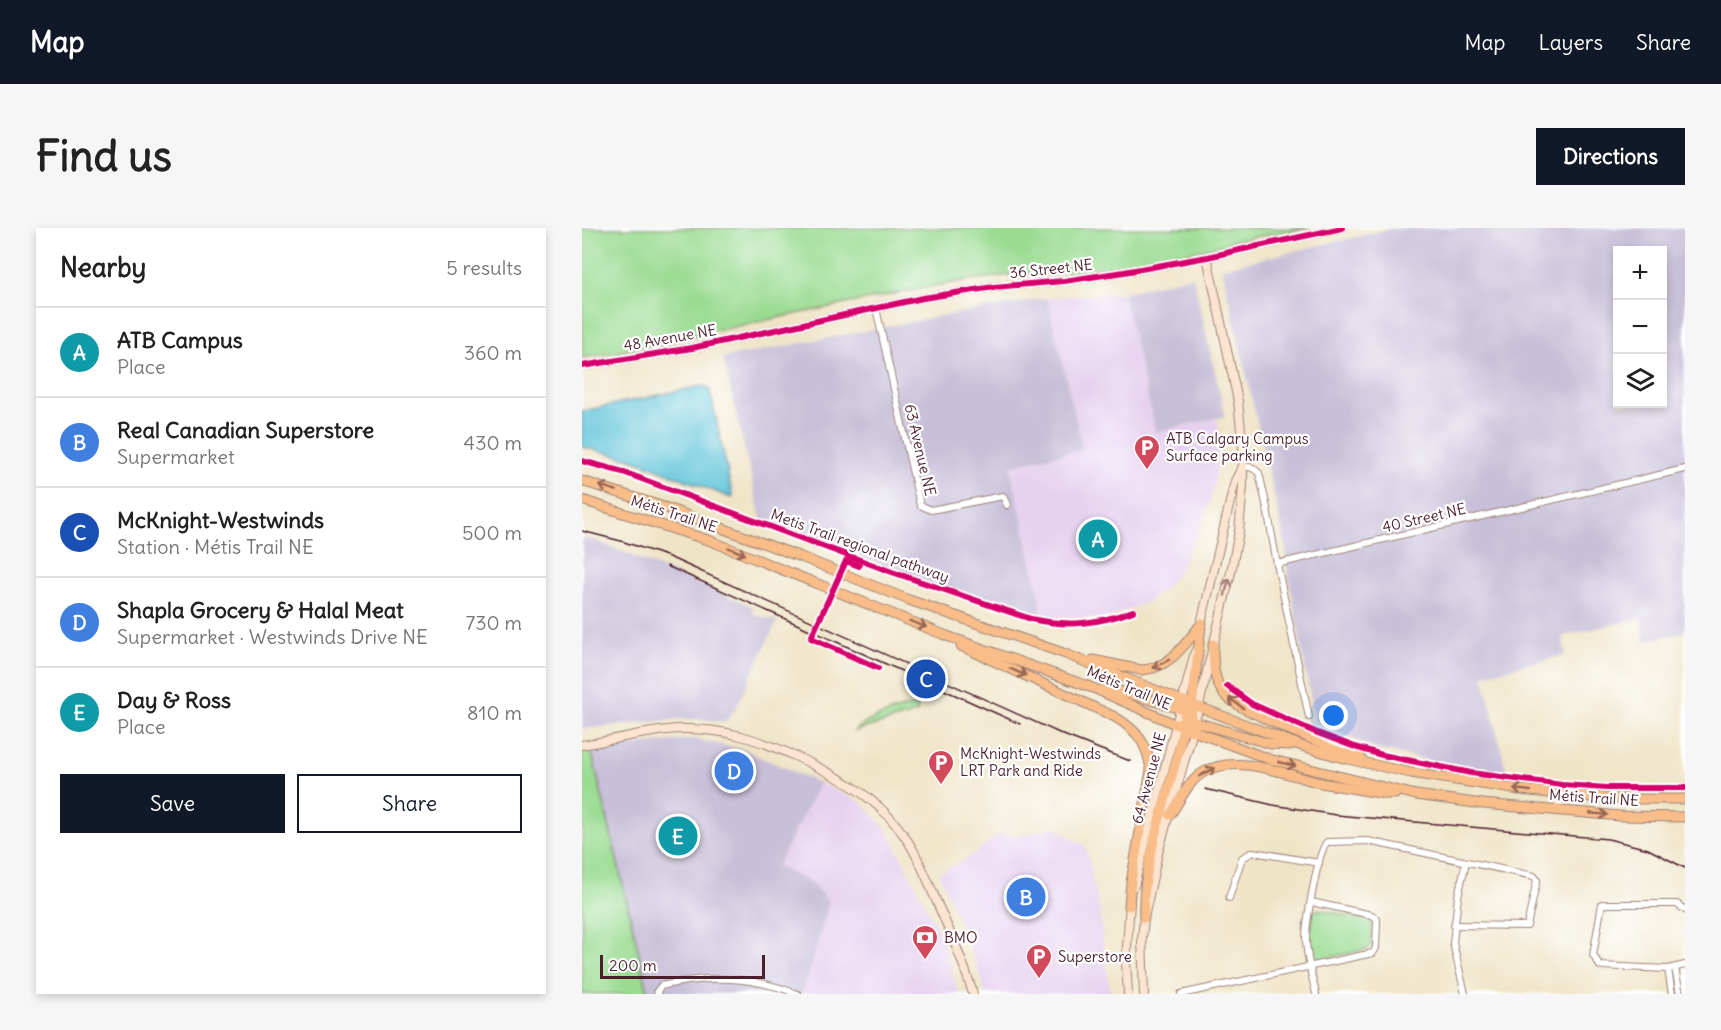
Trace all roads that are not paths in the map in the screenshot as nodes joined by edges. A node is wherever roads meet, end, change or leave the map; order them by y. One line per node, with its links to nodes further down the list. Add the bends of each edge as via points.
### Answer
1 (1342, 228): 2 (street, 36 Street NE)
2 (1207, 257): 3 (street, 36 Street NE, via 1064,281 961,291); 6 (street, 64 Avenue NE, via 1238,401)
3 (876, 308): 4 (street, 36 Street NE); 10 (street, 63 Avenue NE, via 920,505 931,510 1003,496)
4 (763, 333): 5 (street, 48 Avenue NE)
5 (582, 366)
6 (1243, 466): 11 (street, via 1259,473); 12 (street, 64 Avenue NE, via 1235,481); 14 (street, 64 Avenue NE, one-way to 6, via 1239,531)
7 (1685, 469): 11 (street, 40 Street NE)
8 (582, 481): 15 (main road, Métis Trail NE, one-way to 8, via 909,600 675,511)
9 (582, 500): 13 (main road, Métis Trail NE, one-way to 13, via 711,541)
10 (1006, 505)
11 (1277, 564): 18 (street)
12 (1202, 623): 15 (main road, one-way to 15, via 1165,664 1147,670); 17 (main road)
13 (947, 636): 16 (main road, Métis Trail NE); 31 (main road, one-way to 31, via 1115,717 1130,726 1143,743 1151,770)
14 (1213, 644): 17 (street, 64 Avenue NE); 22 (main road, one-way to 14, via 1356,754 1285,729 1239,706 1219,684)
15 (1063, 653): 17 (main road, Métis Trail NE)
16 (1093, 688): 17 (main road); 19 (main road, Métis Trail NE)
17 (1189, 707): 19 (main road); 19 (street, 64 Avenue NE); 21 (main road, Métis Trail NE)
18 (1309, 717)
19 (1187, 724): 21 (main road, via 1271,744); 23 (main road, Métis Trail NE, one-way to 23, via 1269,759); 25 (street, 64 Avenue NE); 31 (street, 64 Avenue NE); 33 (main road, via 1155,836 1146,877)
20 (582, 745): 40 (street, via 681,729 722,732 760,741 850,783 889,816 910,844 963,962)
21 (1302, 746): 22 (main road, Métis Trail NE)
22 (1364, 762): 24 (main road, Métis Trail NE, one-way to 22, via 1612,799 1520,790)
23 (1416, 795): 25 (main road, one-way to 23, via 1196,778 1228,764 1385,794); 26 (main road, Métis Trail NE, one-way to 26, via 1563,812)
24 (1685, 799)
25 (1170, 816): 33 (street, 64 Avenue NE)
26 (1685, 817)
27 (1466, 862): 28 (street, via 1368,841 1331,841 1323,845); 34 (street); 34 (street, via 1534,876 1537,880 1527,926)
28 (1319, 863): 29 (street, via 1253,852 1242,858); 30 (street)
29 (1229, 898)
30 (1311, 902): 36 (street, via 1306,930); 36 (street, via 1372,915 1377,920 1377,929 1373,953)
31 (1128, 906): 41 (street, 64 Avenue NE)
32 (1685, 910): 37 (street, via 1677,904 1602,904 1593,955 1600,966)
33 (1144, 918): 42 (street, 64 Avenue NE)
34 (1454, 925): 45 (street, via 1453,943)
35 (1685, 965): 37 (street)
36 (1310, 966): 43 (street); 44 (street)
37 (1671, 968): 46 (street); 47 (street)
38 (658, 994): 39 (street, via 661,986 711,978 761,982)
39 (798, 994)
40 (973, 994)
41 (1128, 994)
42 (1144, 994)
43 (1181, 994)
44 (1316, 994)
45 (1465, 994)
46 (1672, 994)
47 (1680, 994)

